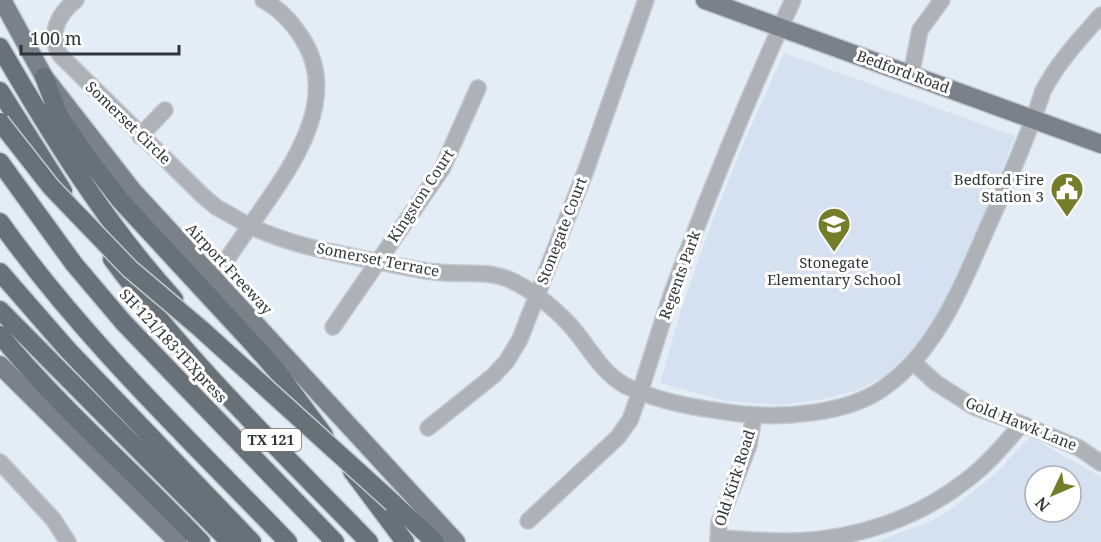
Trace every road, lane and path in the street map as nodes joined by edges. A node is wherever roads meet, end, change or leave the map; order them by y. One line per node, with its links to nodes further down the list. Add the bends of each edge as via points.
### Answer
1 (2, 0): 12 (main road, Airport Freeway)
2 (76, 0): 18 (street, Somerset Circle, via 56,24 55,47 71,68)
3 (263, 0): 22 (street, via 293,24 308,48 316,70 317,95 303,143)
4 (646, 0): 26 (street, Stonegate Court)
5 (705, 0): 9 (main road, Bedford Road)
6 (793, 0): 9 (street, Regents Park)
7 (942, 0): 11 (street, via 920,30)
8 (1101, 15): 16 (street, Somerset Terrace, via 1064,56 1043,91)
9 (780, 28): 11 (main road, Bedford Road); 33 (street, Regents Park, via 707,202)
10 (0, 46): 29 (highway, bridge, via 36,109 108,217)
11 (911, 75): 16 (main road, Bedford Road)
12 (44, 77): 25 (main road, Airport Freeway, via 132,190); 49 (highway, via 59,116 100,175 276,370)
13 (478, 88): 23 (street, Kingston Court, via 442,169)
14 (0, 91): 48 (highway, TX 121, via 72,204 161,320 228,396)
15 (165, 110): 18 (street)
16 (1033, 119): 19 (main road, Bedford Road); 31 (street, Somerset Terrace, via 963,283)
17 (0, 122): 29 (highway, bridge, via 96,236 155,293)
18 (141, 136): 22 (street, Somerset Circle, via 216,207)
19 (1101, 144)
20 (0, 162): 47 (highway, SH 121/183 TEXpress, via 74,264 124,323)
21 (0, 222): 46 (highway, via 94,338)
22 (250, 226): 23 (street, Somerset Terrace, via 316,249); 25 (street)
23 (378, 262): 26 (street, Somerset Terrace, via 438,273 502,276); 28 (street, Kingston Court)
24 (0, 272): 45 (highway, via 68,350)
25 (213, 279): 51 (main road, Airport Freeway)
26 (537, 296): 33 (street, Somerset Terrace, via 571,326 610,376); 36 (street, Stonegate Court, via 507,361)
27 (0, 310): 44 (highway)
28 (333, 327)
29 (201, 329): 50 (highway, bridge)
30 (0, 335): 43 (highway, via 49,391)
31 (913, 362): 34 (street, Somerset Terrace, via 881,390 862,400 813,413); 35 (street, Gold Hawk Lane, via 954,396)
32 (0, 365): 42 (main road)
33 (640, 392): 34 (street, Somerset Terrace, via 666,401); 39 (street, Regents Park, via 630,420 618,437)
34 (754, 415): 40 (street, Old Kirk Road, via 749,445 719,523)
35 (1022, 424): 38 (street, Gold Hawk Lane, via 1080,448); 40 (street, via 969,479 894,521 818,540)
36 (428, 428)
37 (0, 462): 41 (street, via 53,519)
38 (1101, 462)
39 (528, 521)
40 (718, 540)
41 (68, 542)
42 (178, 542)
43 (201, 542)
44 (230, 542)
45 (252, 542)
46 (288, 542)
47 (335, 542)
48 (369, 542)
49 (405, 542)
50 (435, 542)
51 (456, 542)

